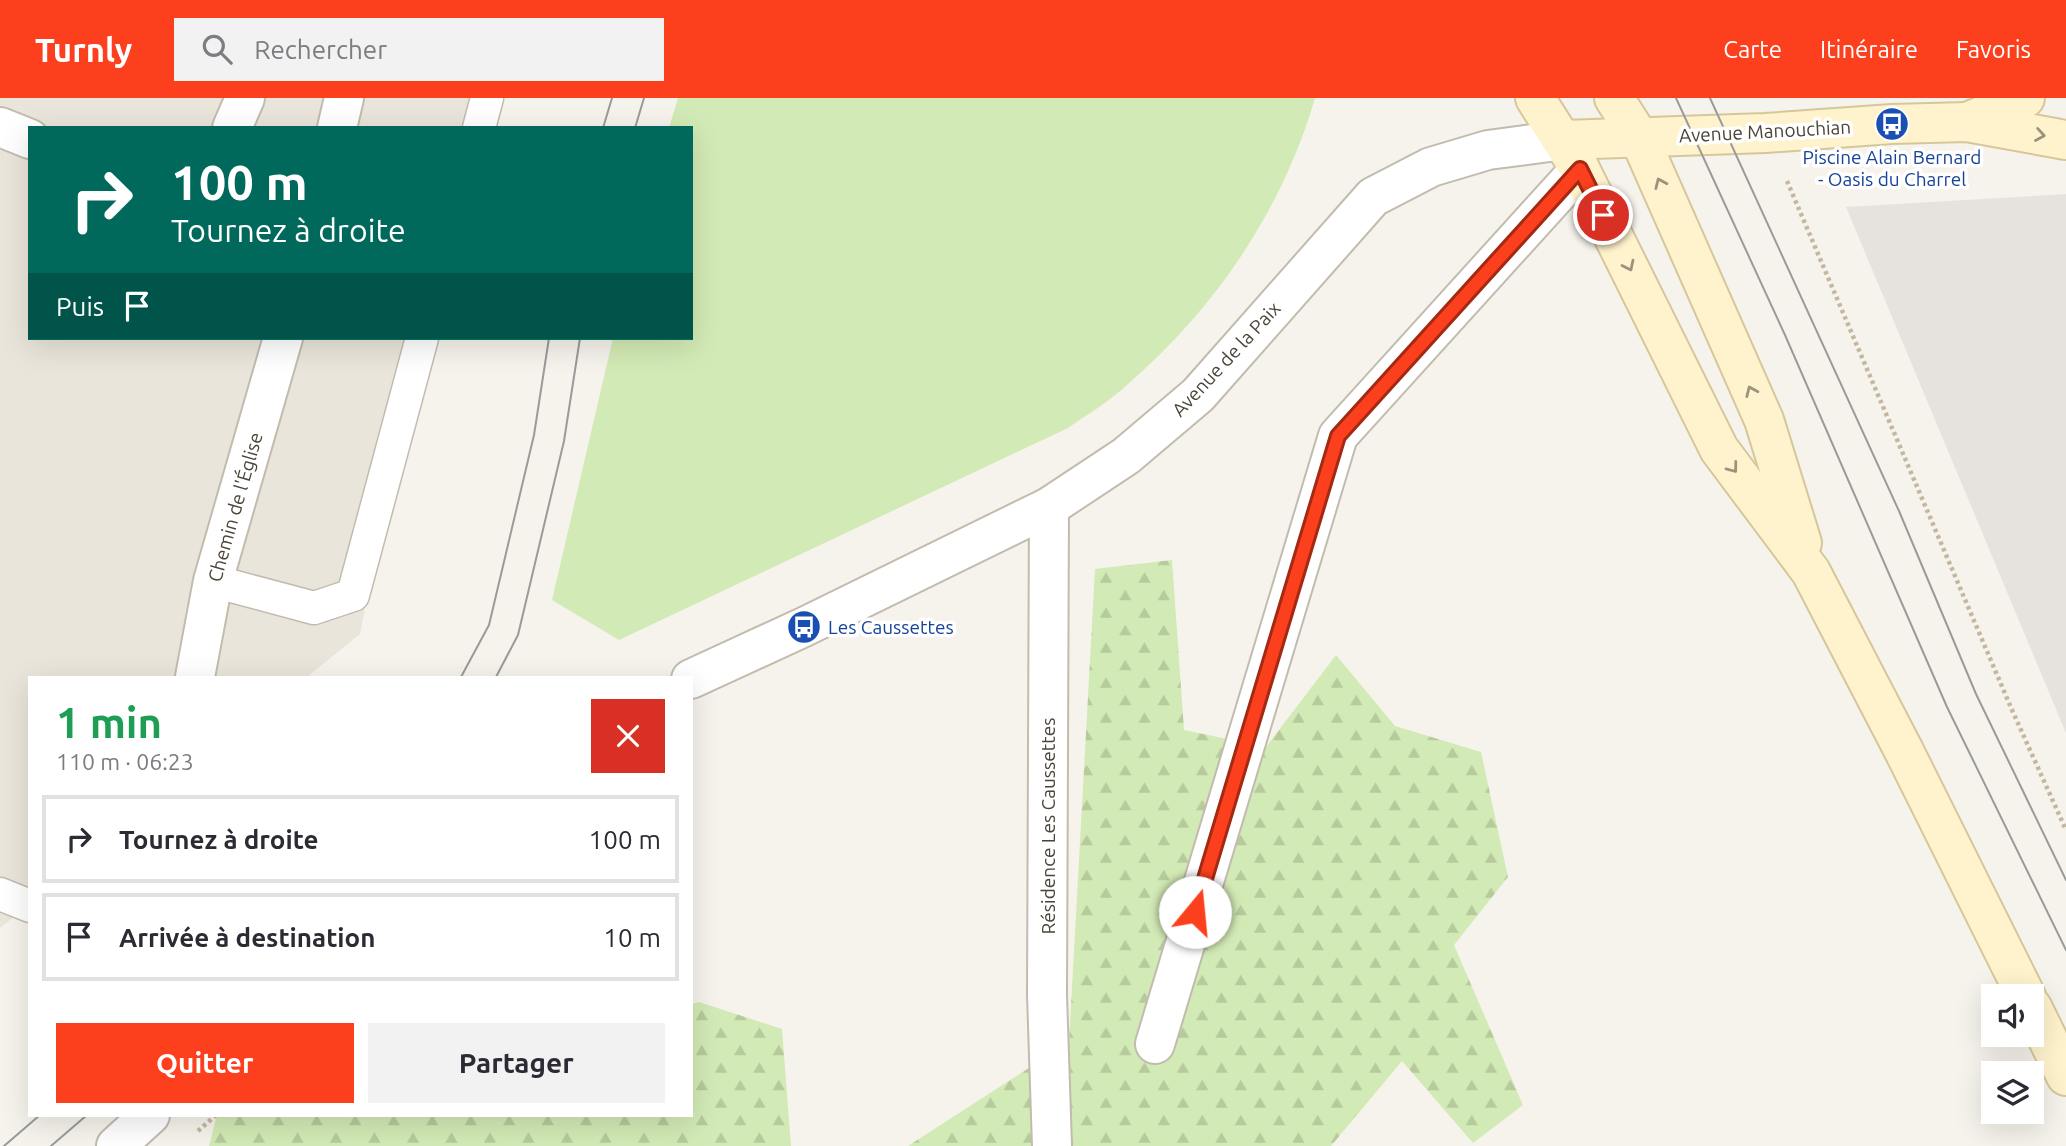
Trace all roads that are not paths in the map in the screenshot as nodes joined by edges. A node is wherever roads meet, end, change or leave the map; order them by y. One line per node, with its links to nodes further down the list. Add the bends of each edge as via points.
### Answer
1 (245, 98): 8 (street)
2 (344, 98): 9 (street)
3 (486, 98): 10 (lane)
4 (1535, 98): 15 (main road)
5 (1614, 98): 12 (main road)
6 (2025, 98): 7 (main road, Avenue Manouchian)
7 (1967, 122): 12 (main road, Avenue Manouchian); 14 (main road, Avenue Manouchian, one-way to 14)
8 (233, 126)
9 (337, 126)
10 (479, 126)
11 (0, 127): 13 (street)
12 (1639, 136): 15 (main road, Avenue Manouchian); 19 (main road, one-way to 12, via 1764,420)
13 (28, 138)
14 (2066, 140)
15 (1572, 155): 18 (street, Avenue de la Paix, via 1488,150 1431,167 1373,197 1198,395 1126,456); 19 (main road, one-way to 19, via 1719,449); 27 (street, via 1338,436)
16 (282, 340): 20 (street, Chemin de l'Église)
17 (421, 340): 20 (lane, via 354,595 314,608)
18 (1049, 507): 22 (street, Avenue de la Paix); 29 (street, Résidence Les Caussettes, via 1047,995)
19 (1811, 572): 25 (main road)
20 (213, 581): 21 (street, Chemin de l'Église)
21 (195, 676)
22 (693, 678)
23 (0, 894): 24 (lane)
24 (28, 905)
25 (2020, 984)
26 (2044, 1031): 28 (main road)
27 (1155, 1044)
28 (2066, 1076)
29 (1052, 1146)

